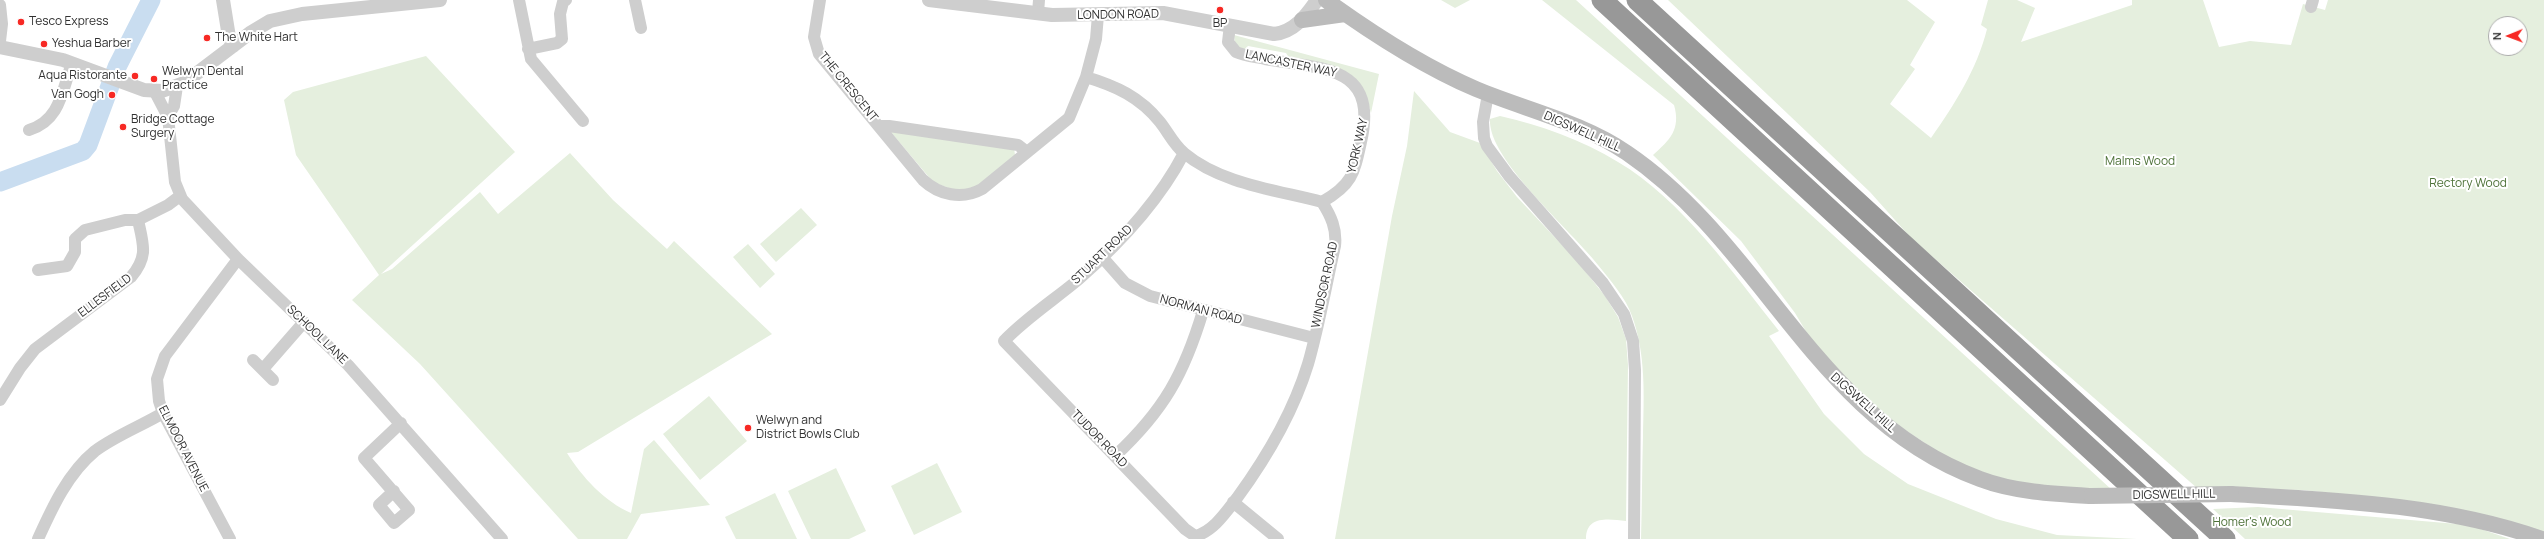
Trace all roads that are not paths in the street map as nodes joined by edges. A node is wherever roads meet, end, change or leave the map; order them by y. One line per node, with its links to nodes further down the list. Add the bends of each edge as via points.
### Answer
1 (223, 0): 17 (street)
2 (440, 0): 20 (street, via 291,16 270,21)
3 (519, 0): 24 (street)
4 (566, 0): 24 (street, via 562,2 560,14 562,39 557,43)
5 (635, 0): 19 (street)
6 (820, 0): 33 (street, THE CRESCENT, via 814,37 819,54)
7 (929, 0): 13 (street, LONDON ROAD)
8 (1317, 0): 16 (street, LONDON ROAD)
9 (1326, 0): 14 (main road, DIGSWELL HILL)
10 (1602, 0): 62 (highway)
11 (1638, 0): 63 (highway)
12 (0, 5): 21 (street)
13 (1038, 7): 15 (street, LONDON ROAD)
14 (1345, 14): 16 (main road); 30 (main road, DIGSWELL HILL, via 1411,56)
15 (1098, 15): 18 (street, LONDON ROAD, via 1163,13); 26 (street, THE CRESCENT, via 1096,39)
16 (1302, 20): 18 (street, LONDON ROAD, via 1287,31 1274,34)
17 (227, 24): 20 (street, via 246,28); 22 (street)
18 (1230, 25): 27 (street, LANCASTER WAY, via 1228,42 1236,52 1328,70)
19 (641, 28)
20 (250, 33): 22 (street)
21 (0, 41)
22 (233, 46): 28 (street, via 215,62)
23 (0, 47): 25 (street)
24 (528, 49): 32 (street, via 537,67)
25 (72, 63): 29 (street, via 138,89); 34 (street, via 53,116 45,124)
26 (1086, 77): 35 (street, THE CRESCENT, via 1069,118); 36 (street, via 1117,87 1139,100)
27 (1350, 80): 38 (street, YORK WAY, via 1362,97 1366,118 1356,166 1348,183)
28 (177, 86): 29 (street); 31 (street, SCHOOL LANE, via 174,106)
29 (156, 92): 31 (street, SCHOOL LANE)
30 (1488, 94): 61 (street, via 1483,122 1487,146 1509,176 1603,284 1624,314 1630,334 1635,370); 64 (main road, DIGSWELL HILL, bridge, via 1604,139 1625,151 1666,182 1734,253 1827,371 1880,423 1909,444 1980,479 2018,489 2091,496 2231,494 2318,499 2473,518)
31 (168, 116): 37 (street, SCHOOL LANE, via 175,182)
32 (583, 121)
33 (881, 126): 35 (street, THE CRESCENT, via 1018,145); 35 (street, THE CRESCENT, via 923,180 932,189 941,193 975,193)
34 (28, 130)
35 (1027, 152)
36 (1184, 153): 38 (street, via 1229,178); 40 (street, STUART ROAD, via 1153,201)
37 (180, 196): 39 (street); 41 (street, SCHOOL LANE)
38 (1322, 202): 45 (street, WINDSOR ROAD, via 1332,220 1336,239)
39 (138, 220): 42 (street, via 125,220 85,230 75,239 75,252 67,266); 50 (street, ELLESFIELD, via 144,256 138,269 36,349 20,368)
40 (1102, 257): 43 (street, NORMAN ROAD, via 1125,283 1136,290); 46 (street, STUART ROAD, via 1055,298 1020,324)
41 (238, 259): 44 (street, SCHOOL LANE); 51 (street, ELMOOR AVENUE, via 165,356 157,379)
42 (38, 270)
43 (1203, 311): 45 (street, NORMAN ROAD); 53 (street, via 1186,364 1173,388 1149,422)
44 (304, 322): 48 (street); 52 (street, SCHOOL LANE)
45 (1314, 338): 55 (street, WINDSOR ROAD, via 1298,391 1278,435 1256,473)
46 (1004, 341): 53 (street, TUDOR ROAD)
47 (253, 360): 48 (street)
48 (263, 369): 49 (street)
49 (273, 380)
50 (0, 400)
51 (163, 413): 57 (street, via 108,443 88,458 72,476 59,497); 58 (street, ELMOOR AVENUE)
52 (401, 423): 54 (street, via 364,458); 59 (street, SCHOOL LANE)
53 (1116, 455): 56 (street, TUDOR ROAD, via 1185,529)
54 (394, 491)
55 (1234, 502): 56 (street, WINDSOR ROAD, via 1206,532); 60 (street)
56 (1195, 536)
57 (38, 539)
58 (230, 539)
59 (502, 539)
60 (1278, 539)
61 (1634, 539)
62 (2188, 539)
63 (2225, 539)
64 (2542, 539)

